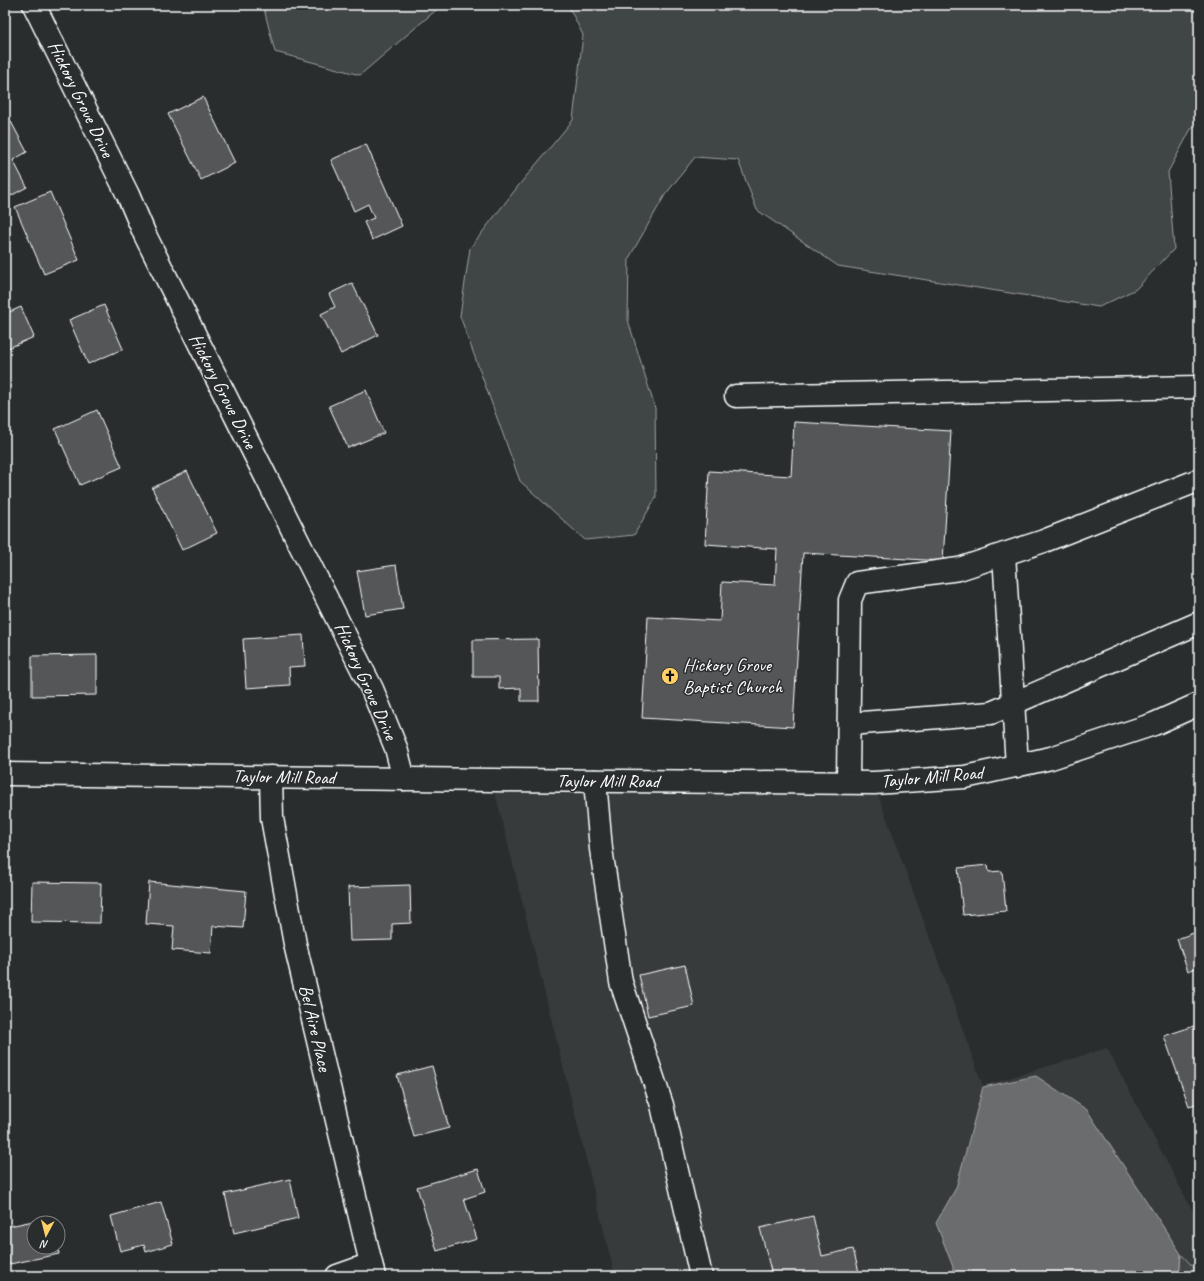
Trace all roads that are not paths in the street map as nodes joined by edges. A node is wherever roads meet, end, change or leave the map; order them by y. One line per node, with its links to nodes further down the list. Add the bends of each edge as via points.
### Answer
1 (34, 5): 13 (street, Hickory Grove Drive, via 128,195 145,235 372,689 396,748)
2 (1199, 387): 3 (street)
3 (736, 396)
4 (1199, 480): 5 (street, via 1044,541)
5 (1004, 554): 7 (street); 9 (street, via 959,569 857,583 850,600)
6 (1199, 623): 7 (street)
7 (1013, 704): 9 (street, via 991,713); 10 (street)
8 (1199, 704): 10 (street, Taylor Mill Road, via 1154,724 1051,758)
9 (849, 724): 15 (street)
10 (1017, 766): 15 (street, Taylor Mill Road, via 965,777)
11 (5, 774): 12 (street, Taylor Mill Road)
12 (271, 777): 13 (street, Taylor Mill Road); 16 (street, Bel Aire Place, via 272,818 295,944)
13 (404, 779): 14 (street, Taylor Mill Road)
14 (595, 781): 15 (street, Taylor Mill Road); 18 (street, via 601,849 621,982 662,1105)
15 (848, 782)
16 (372, 1270): 17 (street)
17 (337, 1276)
18 (701, 1276)

